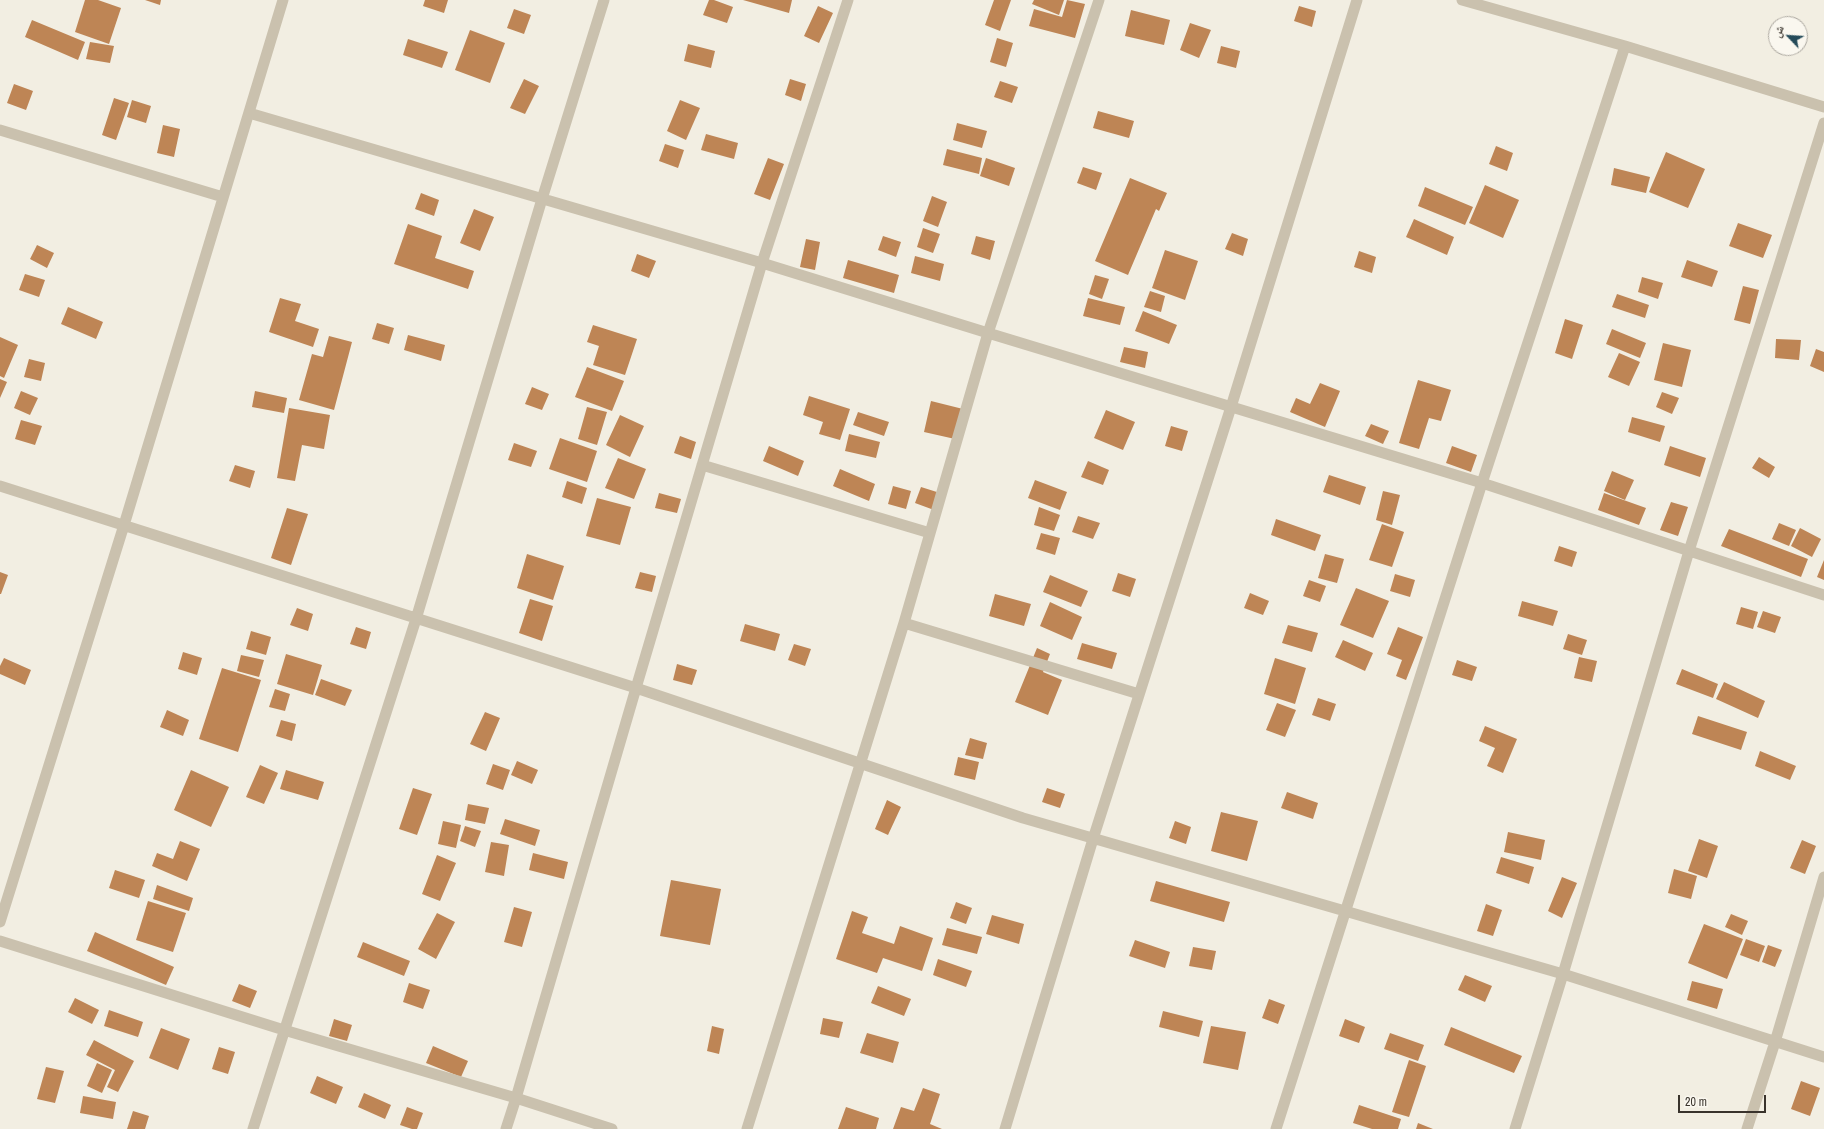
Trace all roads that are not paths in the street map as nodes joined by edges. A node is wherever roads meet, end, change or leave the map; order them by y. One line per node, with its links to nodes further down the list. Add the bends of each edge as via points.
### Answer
1 (283, 0): 9 (street)
2 (604, 0): 13 (street)
3 (848, 0): 14 (street)
4 (1100, 0): 15 (street)
5 (1357, 0): 16 (street)
6 (1462, 0): 7 (street)
7 (1625, 46): 8 (street); 18 (street)
8 (1824, 107)
9 (249, 113): 12 (street); 13 (street)
10 (1824, 124): 22 (street)
11 (0, 130): 12 (street)
12 (223, 197): 20 (street)
13 (542, 199): 14 (street); 24 (street)
14 (762, 263): 15 (street); 17 (street)
15 (988, 333): 16 (street); 21 (street)
16 (1231, 407): 18 (street); 27 (street)
17 (702, 465): 21 (street); 26 (street)
18 (1482, 483): 22 (street); 31 (street)
19 (0, 486): 20 (street)
20 (124, 525): 24 (street); 32 (street)
21 (930, 533): 25 (street)
22 (1689, 551): 23 (street); 34 (street)
23 (1824, 595)
24 (416, 619): 26 (street); 35 (street)
25 (904, 623): 27 (street); 28 (street)
26 (636, 688): 28 (street); 38 (street)
27 (1139, 694): 29 (street)
28 (860, 764): 29 (street); 42 (street)
29 (1093, 839): 31 (street); 43 (street)
30 (1824, 877): 36 (street)
31 (1346, 910): 34 (street); 44 (street)
32 (0, 922)
33 (0, 941): 35 (street)
34 (1564, 974): 36 (street); 45 (street)
35 (284, 1030): 38 (street); 39 (street)
36 (1775, 1042): 37 (street); 46 (street)
37 (1824, 1057)
38 (516, 1098): 40 (street); 41 (street)
39 (253, 1129)
40 (506, 1129)
41 (612, 1129)
42 (747, 1129)
43 (1005, 1129)
44 (1276, 1129)
45 (1515, 1129)
46 (1747, 1129)

